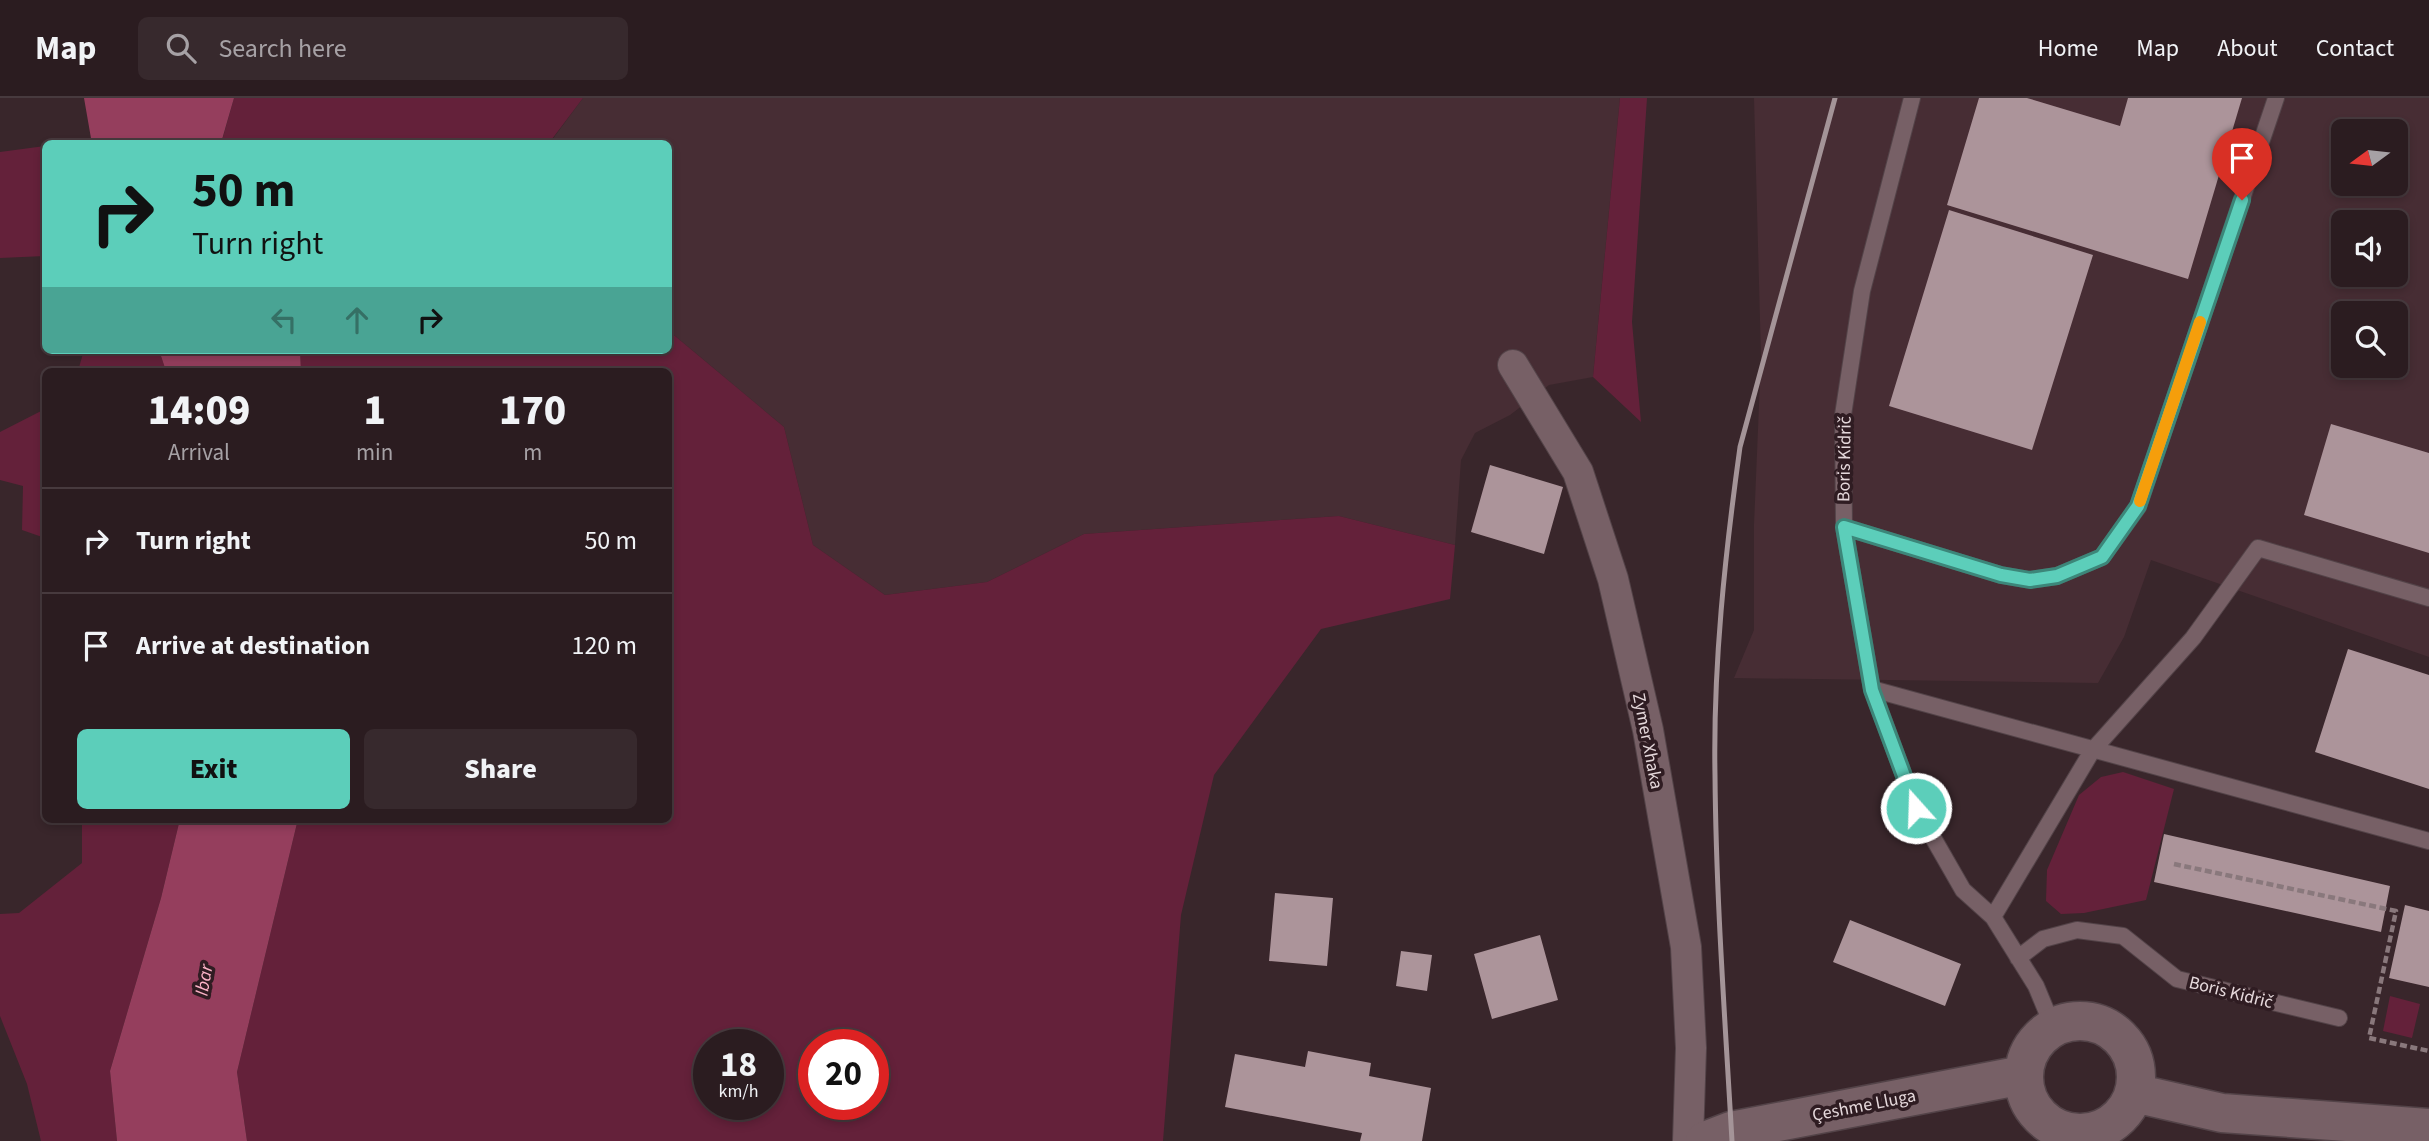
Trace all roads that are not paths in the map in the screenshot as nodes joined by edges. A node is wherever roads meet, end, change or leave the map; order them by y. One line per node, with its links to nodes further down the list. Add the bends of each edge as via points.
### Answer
1 (1912, 98): 4 (lane, Boris Kidrič, via 1862,291 1843,415)
2 (2276, 98): 4 (lane, via 2138,506 2102,557 2057,576 2030,580)
3 (1513, 365): 17 (street, Zymer Xhaka, via 1578,472 1613,579 1648,730 1686,947 1691,1048)
4 (1844, 527): 6 (lane, Boris Kidrič)
5 (2429, 598): 7 (lane, via 2258,548 2193,638)
6 (1872, 690): 7 (lane); 9 (lane, Boris Kidrič, via 1916,808 1962,890)
7 (2092, 751): 8 (lane); 9 (lane)
8 (2429, 841)
9 (1993, 917): 10 (lane, Boris Kidrič)
10 (2018, 958): 11 (lane, Boris Kidrič, via 2043,939 2077,930 2123,936 2178,979); 12 (lane, Boris Kidrič)
11 (2339, 1018)
12 (2053, 1027): 13 (main road, via 2037,1039); 14 (main road, via 2091,1022 2118,1036 2134,1062)
13 (2023, 1075): 16 (main road, via 2030,1103 2048,1124); 18 (main road, Çeshme Lluga, via 1731,1130)
14 (2134, 1093): 15 (main road, via 2222,1113); 16 (main road, via 2118,1119)
15 (2429, 1128)
16 (2091, 1137)
17 (1688, 1141)
18 (1705, 1141)

